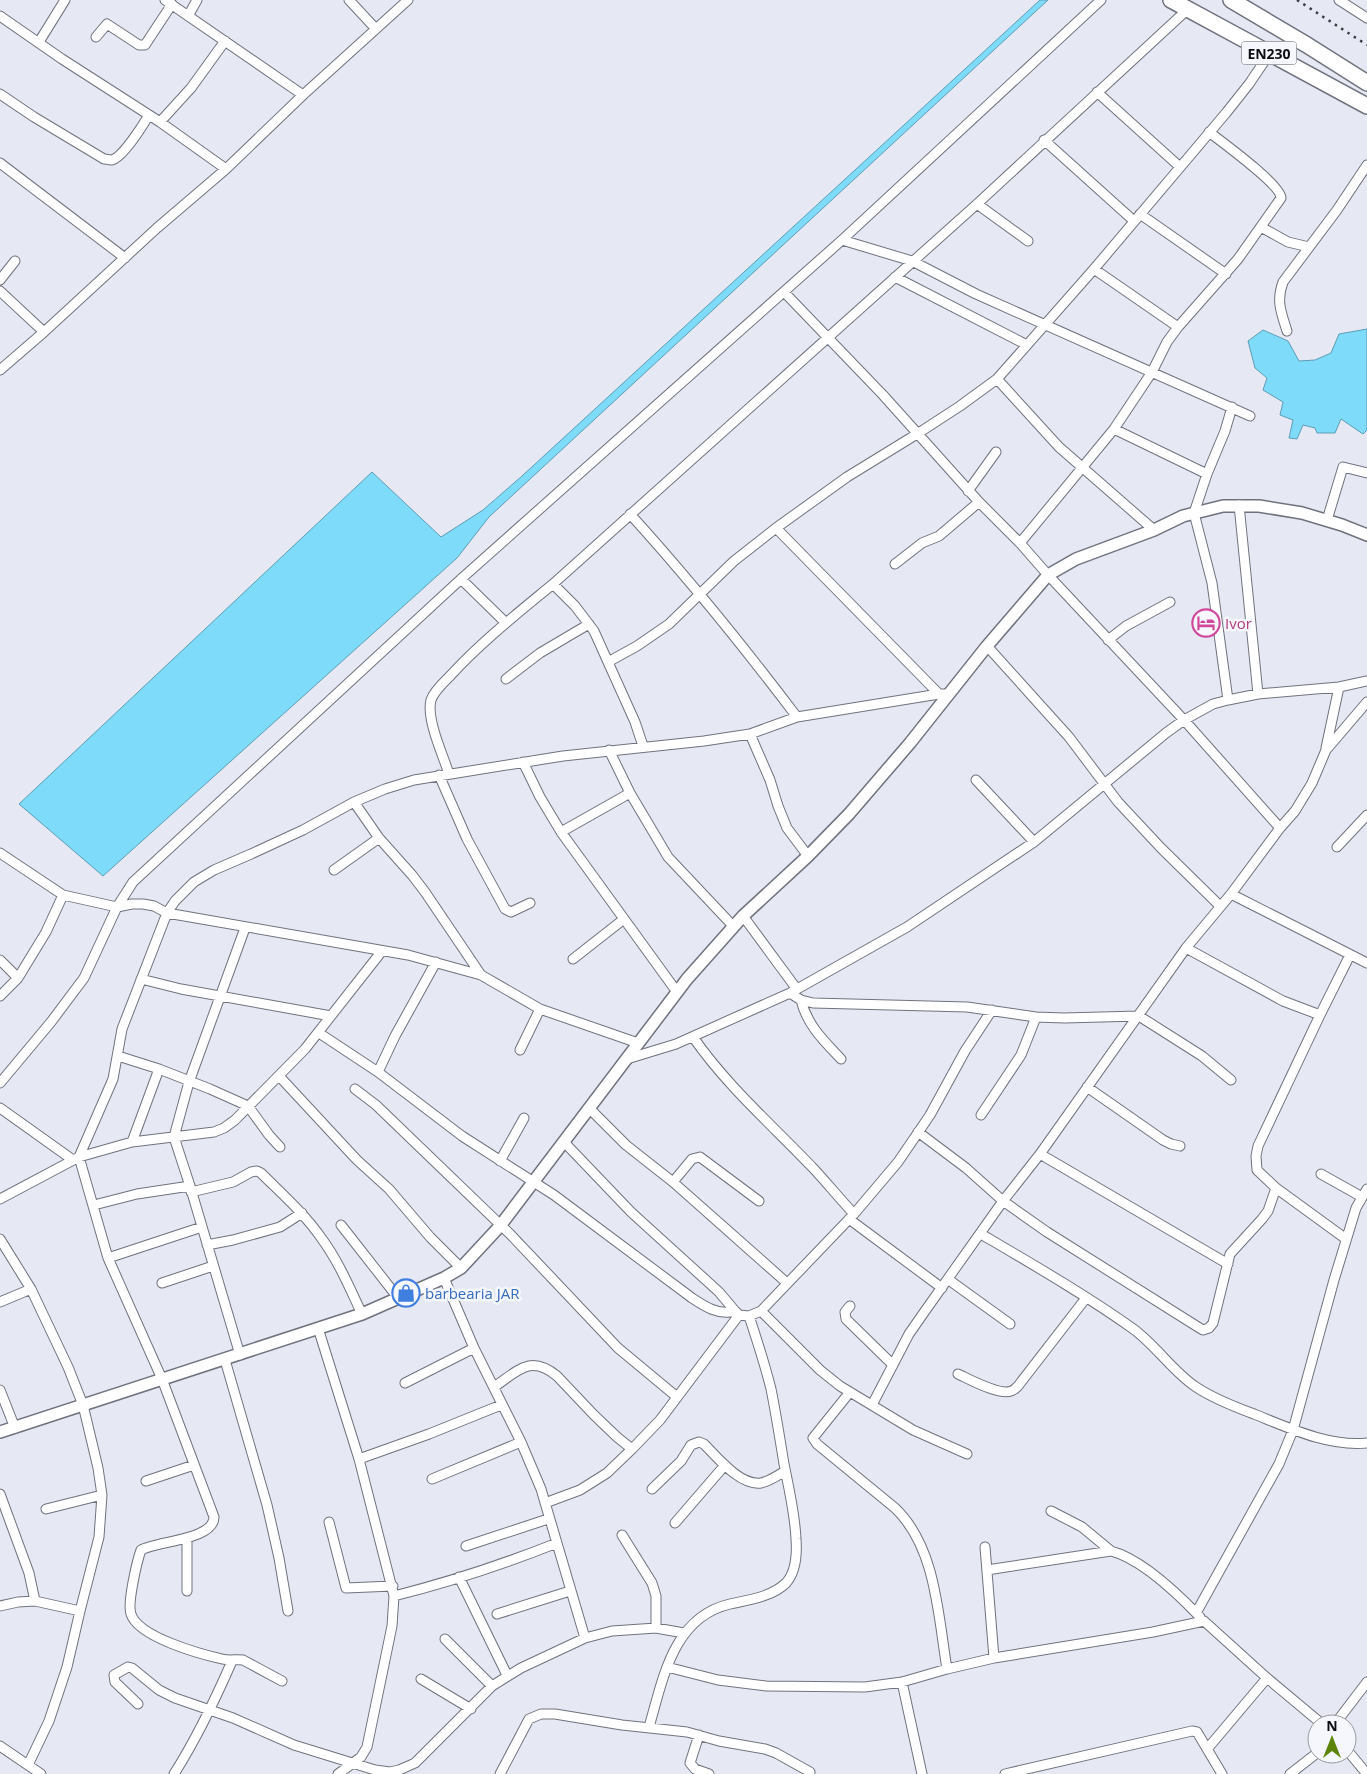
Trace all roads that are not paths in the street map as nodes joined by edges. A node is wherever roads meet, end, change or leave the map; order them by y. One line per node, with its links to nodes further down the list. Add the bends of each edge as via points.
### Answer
1 (66, 0): 17 (street)
2 (197, 0): 12 (street)
3 (349, 0): 14 (street)
4 (408, 0): 14 (street)
5 (1101, 0): 36 (street)
6 (1171, 0): 10 (highway, EN230)
7 (1231, 0): 19 (highway, EN230)
8 (1339, 0): 13 (street)
9 (169, 2): 12 (street); 15 (street, via 146,45 139,46 107,24)
10 (1188, 9): 18 (highway, EN230); 20 (street)
11 (0, 16): 17 (street)
12 (188, 16): 16 (street)
13 (1367, 18)
14 (376, 29): 22 (street)
15 (96, 38)
16 (225, 41): 22 (street); 25 (street, via 191,88)
17 (39, 42): 24 (street)
18 (1270, 53): 23 (highway, EN230); 26 (street)
19 (1367, 83)
20 (1097, 92): 27 (street); 30 (street)
21 (0, 94): 24 (street, via 110,160 122,152)
22 (302, 96): 31 (street)
23 (1367, 106)
24 (149, 116): 25 (street)
25 (160, 122): 31 (street)
26 (1209, 132): 30 (street); 35 (street, via 1260,172 1282,195)
27 (1044, 140): 32 (street); 34 (street)
28 (0, 163): 39 (street)
29 (1367, 165): 38 (street)
30 (1180, 167): 33 (street)
31 (226, 169): 39 (street)
32 (977, 204): 37 (street); 41 (street)
33 (1140, 214): 34 (street); 43 (street)
34 (1134, 222): 42 (street)
35 (1261, 227): 38 (street, via 1288,242); 43 (street)
36 (842, 240): 41 (street); 47 (street)
37 (1028, 241)
38 (1308, 247): 50 (street, via 1283,282 1280,292 1279,302)
39 (125, 258): 51 (street)
40 (15, 261): 45 (street)
41 (912, 261): 44 (street); 48 (street, via 976,294)
42 (1094, 269): 48 (street); 49 (street)
43 (1226, 274): 49 (street)
44 (895, 277): 52 (street); 53 (street)
45 (0, 280)
46 (0, 291): 51 (street)
47 (784, 292): 52 (street); 77 (street)
48 (1046, 324): 53 (street); 55 (street)
49 (1178, 327): 55 (street)
50 (1287, 331)
51 (44, 332): 54 (street)
52 (827, 338): 60 (street); 69 (street)
53 (1027, 345): 56 (street)
54 (0, 370)
55 (1152, 372): 57 (street); 59 (street)
56 (997, 379): 60 (street); 62 (street, via 1059,447)
57 (1232, 407): 58 (street); 64 (street)
58 (1250, 416)
59 (1114, 429): 62 (street); 64 (street)
60 (917, 434): 65 (street); 71 (street, via 847,477)
61 (996, 452): 65 (street)
62 (1083, 468): 72 (street); 74 (street)
63 (1367, 473): 70 (street, via 1344,467)
64 (1207, 474): 68 (street)
65 (968, 491): 66 (street)
66 (979, 502): 74 (street); 75 (street, via 939,536 922,543)
67 (1239, 505): 68 (street); 70 (street, via 1302,513); 90 (street)
68 (1194, 513): 72 (street); 91 (street, via 1212,583)
69 (630, 514): 78 (street); 79 (street)
70 (1327, 520): 73 (street)
71 (776, 528): 79 (street, via 734,561); 89 (street)
72 (1154, 530): 76 (street, via 1076,559)
73 (1367, 535)
74 (1020, 542): 76 (street)
75 (895, 564)
76 (1048, 575): 83 (street); 84 (street)
77 (462, 579): 81 (street); 118 (street, via 132,882)
78 (553, 584): 81 (street); 82 (street)
79 (701, 594): 85 (street, via 669,624); 93 (street)
80 (1170, 602): 83 (street, via 1126,626)
81 (506, 623): 100 (street, via 459,666 432,698 430,709)
82 (589, 624): 85 (street); 86 (street, via 540,653)
83 (1108, 640): 94 (street)
84 (987, 646): 89 (street); 102 (street, via 1069,737)
85 (608, 662): 96 (street)
86 (506, 679)
87 (1367, 681): 88 (street)
88 (1339, 687): 90 (street); 98 (street)
89 (944, 694): 93 (street); 112 (street, via 849,814)
90 (1258, 694): 91 (street)
91 (1228, 700): 94 (street, via 1213,704)
92 (1367, 702): 98 (street)
93 (797, 717): 95 (street)
94 (1184, 720): 102 (street); 106 (street)
95 (750, 734): 96 (street); 112 (street, via 788,828)
96 (643, 746): 97 (street)
97 (609, 750): 99 (street); 103 (street)
98 (1326, 750): 106 (street, via 1312,783)
99 (523, 762): 100 (street); 107 (street)
100 (444, 774): 104 (street, via 392,787); 116 (street, via 467,839 505,909 511,912)
101 (976, 780): 109 (street)
102 (1104, 784): 109 (street); 117 (street, via 1160,848)
103 (630, 793): 107 (street); 122 (street, via 668,857)
104 (354, 802): 108 (street); 119 (street, via 303,830 214,870 194,882 174,901)
105 (1367, 815): 110 (street)
106 (1280, 828): 114 (street)
107 (560, 832): 121 (street)
108 (379, 838): 113 (street); 131 (street, via 425,892)
109 (1034, 842): 134 (street, via 907,928)
110 (1337, 847)
111 (0, 853): 115 (street)
112 (808, 856): 120 (street)
113 (334, 870)
114 (1231, 894): 117 (street); 126 (street)
115 (63, 895): 118 (street); 132 (street, via 46,932)
116 (530, 903)
117 (1220, 906): 124 (street)
118 (117, 907): 119 (street, via 143,904); 157 (street, via 84,978)
119 (167, 913): 123 (street); 133 (street)
120 (743, 916): 122 (street); 134 (street)
121 (624, 919): 127 (street); 135 (street)
122 (734, 927): 135 (street)
123 (244, 928): 125 (street); 137 (street)
124 (1186, 948): 141 (street, via 1283,1001); 143 (street)
125 (382, 951): 129 (street); 142 (street)
126 (1350, 955): 130 (street); 141 (street)
127 (573, 959)
128 (0, 960): 132 (street)
129 (436, 962): 131 (street); 153 (street)
130 (1367, 963)
131 (481, 975): 139 (street)
132 (18, 978): 136 (street)
133 (142, 979): 137 (street); 149 (street, via 122,1029)
134 (793, 990): 138 (street); 146 (street)
135 (677, 992): 147 (street)
136 (0, 996)
137 (220, 996): 142 (street); 156 (street)
138 (801, 1000): 140 (street); 151 (street, via 816,1032)
139 (540, 1010): 147 (street); 148 (street)
140 (992, 1010): 144 (street); 165 (street)
141 (1320, 1015): 177 (street, via 1258,1146 1257,1170)
142 (331, 1016): 145 (street)
143 (1139, 1016): 144 (street); 155 (street, via 1202,1056); 158 (street)
144 (1036, 1017): 163 (street, via 1021,1055)
145 (319, 1033): 153 (street); 154 (street)
146 (693, 1037): 150 (street); 186 (street, via 737,1093 812,1168)
147 (638, 1043): 150 (street)
148 (520, 1050)
149 (118, 1056): 152 (street); 172 (street, via 113,1080)
150 (627, 1059): 162 (street)
151 (841, 1059)
152 (159, 1069): 156 (street); 167 (street)
153 (378, 1072): 173 (street)
154 (279, 1076): 160 (street); 197 (street)
155 (1231, 1080)
156 (190, 1082): 160 (street); 166 (street)
157 (0, 1083)
158 (1087, 1087): 169 (street, via 1163,1140); 171 (street)
159 (355, 1089): 188 (street, via 376,1105)
160 (248, 1106): 166 (street, via 224,1128); 170 (street)
161 (0, 1108): 172 (street)
162 (590, 1108): 168 (street); 176 (street, via 626,1145)
163 (981, 1115)
164 (524, 1118): 173 (street)
165 (918, 1132): 183 (street); 186 (street, via 898,1162)
166 (174, 1137): 167 (street); 178 (street)
167 (132, 1142): 172 (street)
168 (564, 1142): 175 (street); 209 (street, via 631,1212 719,1292)
169 (1180, 1146)
170 (280, 1147)
171 (1040, 1154): 183 (street); 195 (street)
172 (76, 1159): 181 (street); 184 (street)
173 (500, 1162): 175 (street)
174 (1321, 1174): 180 (street)
175 (534, 1182): 188 (street); 209 (street, via 706,1306)
176 (673, 1182): 182 (street, via 692,1159 700,1157); 200 (street)
177 (1276, 1188): 192 (street); 195 (street, via 1268,1211 1230,1254)
178 (191, 1189): 184 (street, via 128,1196); 185 (street, via 234,1182 257,1171); 189 (street)
179 (1367, 1189): 180 (street)
180 (1362, 1198): 192 (street)
181 (0, 1199)
182 (759, 1200)
183 (1003, 1201): 190 (street); 195 (street, via 1203,1330 1213,1323)
184 (94, 1205): 194 (street)
185 (302, 1213): 193 (street, via 280,1227); 210 (street, via 323,1240)
186 (852, 1217): 200 (street); 202 (street)
187 (341, 1225): 205 (street)
188 (500, 1226): 197 (street); 224 (street, via 618,1348)
189 (202, 1227): 193 (street); 194 (street)
190 (981, 1234): 199 (street); 204 (street)
191 (0, 1239): 203 (street)
192 (1346, 1240): 229 (street)
193 (207, 1245): 196 (street)
194 (108, 1258): 219 (street)
195 (1228, 1264)
196 (213, 1266): 201 (street); 215 (street)
197 (461, 1268): 198 (street)
198 (444, 1278): 205 (street); 214 (street)
199 (948, 1280): 202 (street); 212 (street)
200 (787, 1282): 208 (street)
201 (162, 1283)
202 (942, 1288): 217 (street, via 909,1334)
203 (31, 1289): 206 (street); 225 (street)
204 (1086, 1298): 218 (street, via 1012,1391 998,1390); 229 (street, via 1134,1329 1196,1387)
205 (399, 1299): 210 (street)
206 (0, 1302)
207 (850, 1306): 217 (street, via 845,1312 846,1319)
208 (761, 1312): 211 (street); 223 (street, via 820,1370)
209 (737, 1313): 211 (street); 224 (street)
210 (362, 1314): 213 (street)
211 (749, 1316): 238 (street, via 770,1388)
212 (1010, 1324)
213 (318, 1328): 215 (street); 235 (street)
214 (474, 1348): 220 (street); 221 (street)
215 (240, 1354): 216 (street)
216 (225, 1360): 219 (street); 265 (street, via 267,1505)
217 (893, 1365): 227 (street)
218 (958, 1374)
219 (162, 1379): 225 (street); 236 (street)
220 (405, 1384)
221 (494, 1387): 226 (street); 233 (street, via 531,1365 546,1367)
222 (0, 1390): 228 (street)
223 (850, 1392): 227 (street); 276 (street, via 813,1438 816,1444 895,1508 919,1539 933,1584)
224 (677, 1397): 233 (street)
225 (83, 1405): 228 (street); 243 (street)
226 (501, 1405): 231 (street); 235 (street)
227 (872, 1405): 234 (street, via 913,1430)
228 (15, 1428): 230 (street)
229 (1293, 1430): 232 (street, via 1335,1441); 266 (street, via 1280,1464)
230 (0, 1432)
231 (521, 1442): 239 (street); 244 (street)
232 (1367, 1443)
233 (632, 1449): 244 (street, via 607,1473 580,1490)
234 (967, 1454)
235 (360, 1458): 258 (street)
236 (194, 1465): 240 (street); 251 (street, via 213,1512 214,1523 203,1532)
237 (725, 1465): 238 (street, via 747,1481 758,1483); 241 (street, via 704,1444 695,1443); 249 (street)
238 (786, 1471): 270 (street, via 796,1540 791,1575 785,1584 759,1598 706,1612)
239 (432, 1479)
240 (146, 1481)
241 (652, 1489)
242 (0, 1494): 262 (street, via 27,1567)
243 (102, 1495): 245 (street); 264 (street, via 99,1537)
244 (545, 1503): 247 (street)
245 (46, 1509)
246 (1051, 1511): 255 (street, via 1082,1527)
247 (548, 1519): 252 (street); 253 (street)
248 (328, 1522): 258 (street, via 345,1587)
249 (675, 1523)
250 (622, 1535): 269 (street, via 652,1584 656,1596)
251 (187, 1538): 259 (street); 274 (street, via 141,1550 130,1613 134,1622 161,1640)
252 (557, 1543): 257 (street); 260 (street)
253 (466, 1546)
254 (985, 1547): 256 (street)
255 (1111, 1550): 256 (street); 266 (street, via 1166,1583)
256 (987, 1570): 273 (street)
257 (459, 1577): 261 (street); 277 (street)
258 (392, 1586): 261 (street)
259 (187, 1591)
260 (570, 1591): 267 (street); 271 (street)
261 (394, 1596): 294 (street, via 392,1626 367,1747)
262 (35, 1601): 263 (street); 264 (street)
263 (0, 1606)
264 (80, 1611): 296 (street, via 67,1667)
265 (288, 1611)
266 (1196, 1613): 268 (street)
267 (497, 1614)
268 (1204, 1621): 273 (street); 278 (street)
269 (656, 1628): 270 (street); 271 (street, via 612,1631)
270 (684, 1633): 275 (street)
271 (585, 1638): 277 (street)
272 (445, 1639): 282 (street)
273 (994, 1658): 276 (street)
274 (232, 1661): 280 (street, via 243,1660); 286 (street)
275 (667, 1667): 281 (street, via 718,1680 766,1686 865,1687); 289 (street)
276 (947, 1669): 281 (street)
277 (507, 1676): 282 (street)
278 (1267, 1678): 287 (street); 292 (street)
279 (421, 1679): 285 (street)
280 (282, 1681)
281 (902, 1682): 304 (street)
282 (492, 1686): 285 (street)
283 (1366, 1686): 288 (street)
284 (138, 1704): 286 (street, via 114,1682 114,1675 123,1668 132,1668 159,1690 175,1698)
285 (471, 1709): 297 (street, via 415,1762 399,1770)
286 (210, 1710): 294 (street, via 294,1745); 300 (street)
287 (1310, 1714)
288 (1343, 1714)
289 (649, 1727): 290 (street); 302 (street, via 555,1714 535,1715)
290 (699, 1735): 298 (street, via 771,1751); 303 (street, via 690,1762 695,1769)
291 (0, 1746): 296 (street)
292 (1208, 1748): 299 (street, via 1197,1732 1192,1731); 306 (street)
293 (1307, 1761): 307 (street)
294 (353, 1762): 297 (street); 301 (street)
295 (1357, 1762): 308 (street)
296 (34, 1771)
297 (376, 1772)
298 (810, 1772)
299 (1028, 1772): 305 (street)
300 (174, 1774)
301 (338, 1774)
302 (500, 1774)
303 (709, 1774)
304 (922, 1774)
305 (1006, 1774)
306 (1222, 1774)
307 (1290, 1774)
308 (1367, 1774)

